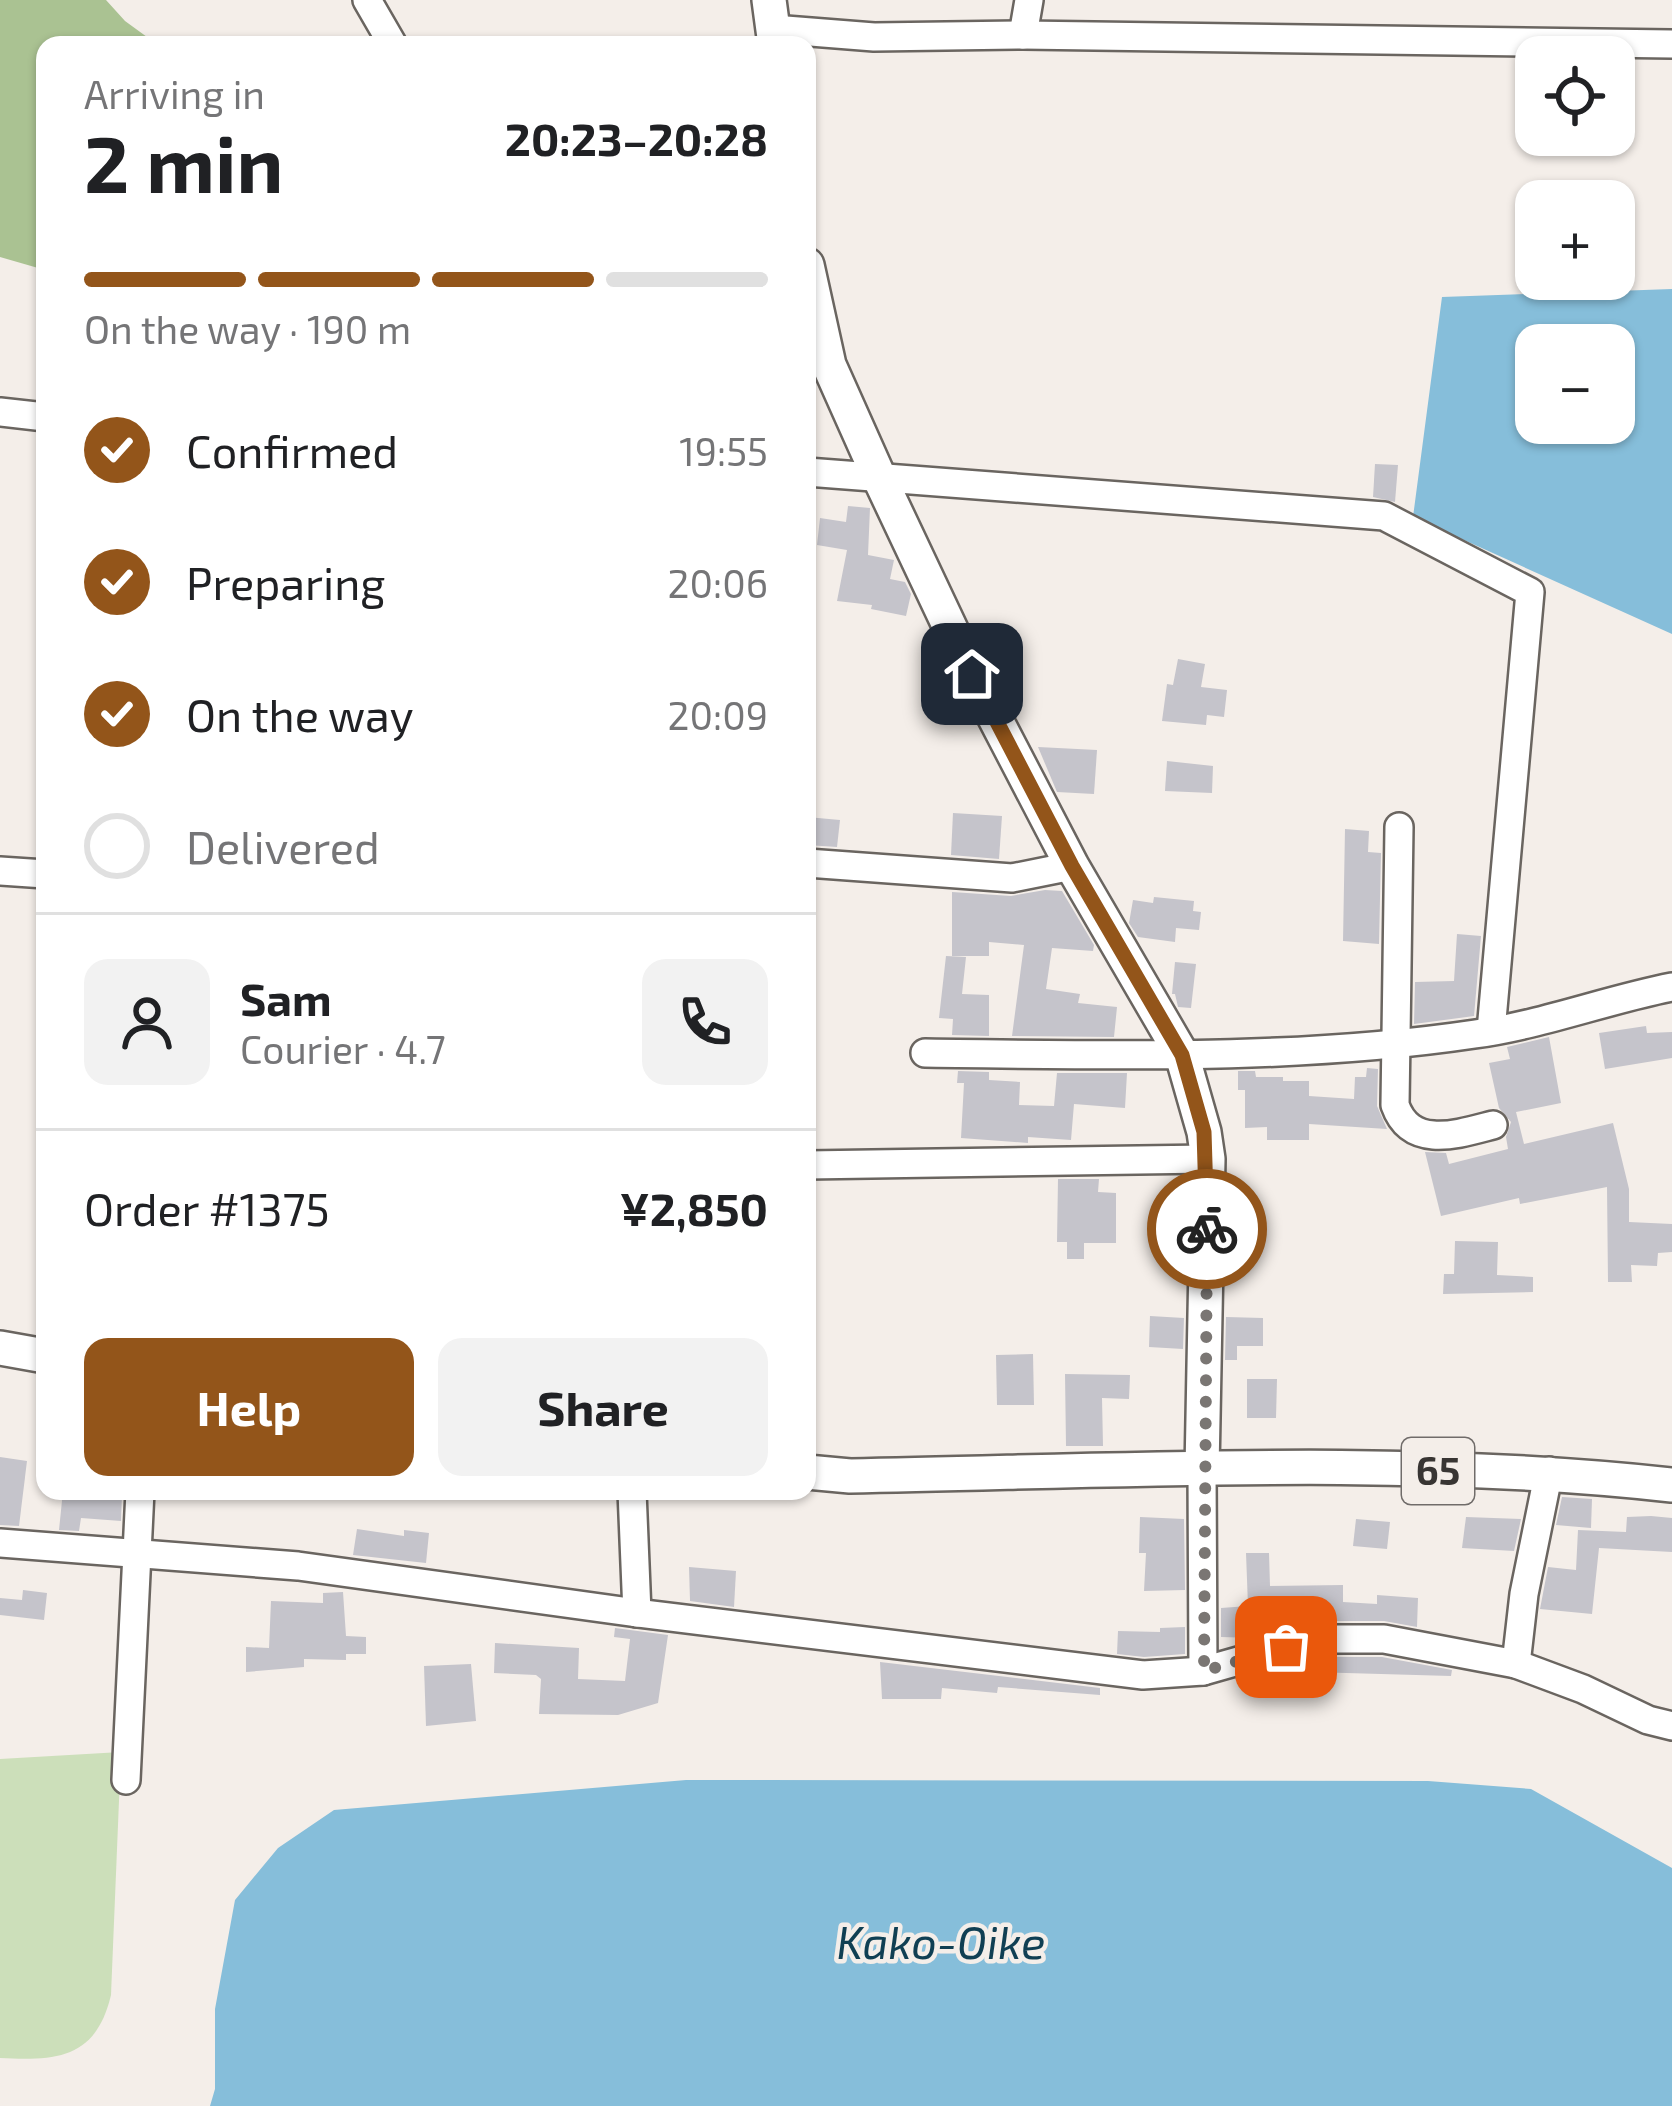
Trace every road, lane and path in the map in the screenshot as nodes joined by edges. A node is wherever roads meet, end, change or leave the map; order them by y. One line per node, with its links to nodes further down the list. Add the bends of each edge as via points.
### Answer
1 (367, 0): 5 (street)
2 (1028, 0): 4 (street)
3 (772, 25): 4 (street, via 874,37)
4 (1023, 35): 6 (street)
5 (388, 36)
6 (1672, 44)
7 (816, 304): 11 (main road, via 830,365)
8 (0, 412): 9 (street)
9 (36, 416)
10 (816, 473): 11 (street)
11 (879, 477): 14 (main road); 18 (street, via 1384,516 1530,592)
12 (1400, 826): 19 (street)
13 (816, 864): 14 (street, via 1012,878)
14 (1072, 866): 21 (main road)
15 (0, 871): 16 (street)
16 (36, 873)
17 (1672, 988): 18 (street)
18 (1491, 1031): 19 (street)
19 (1394, 1043): 21 (street); 22 (street, via 1400,1120 1423,1135)
20 (925, 1053): 21 (street)
21 (1182, 1055): 23 (main road)
22 (1493, 1125)
23 (1208, 1159): 24 (street); 27 (main road)
24 (816, 1165)
25 (0, 1348): 26 (main road)
26 (36, 1354)
27 (1202, 1470): 28 (main road, 65); 29 (main road, 65); 37 (street)
28 (1549, 1472): 30 (main road, 65); 36 (street)
29 (816, 1473)
30 (1672, 1485)
31 (139, 1500): 34 (street)
32 (632, 1500): 35 (street)
33 (0, 1543): 34 (street)
34 (136, 1553): 35 (street, via 298,1565); 39 (street)
35 (637, 1613): 37 (street, via 1144,1676)
36 (1516, 1664): 37 (street, via 1384,1640 1316,1639); 38 (street)
37 (1204, 1671)
38 (1672, 1726)
39 (126, 1780)

